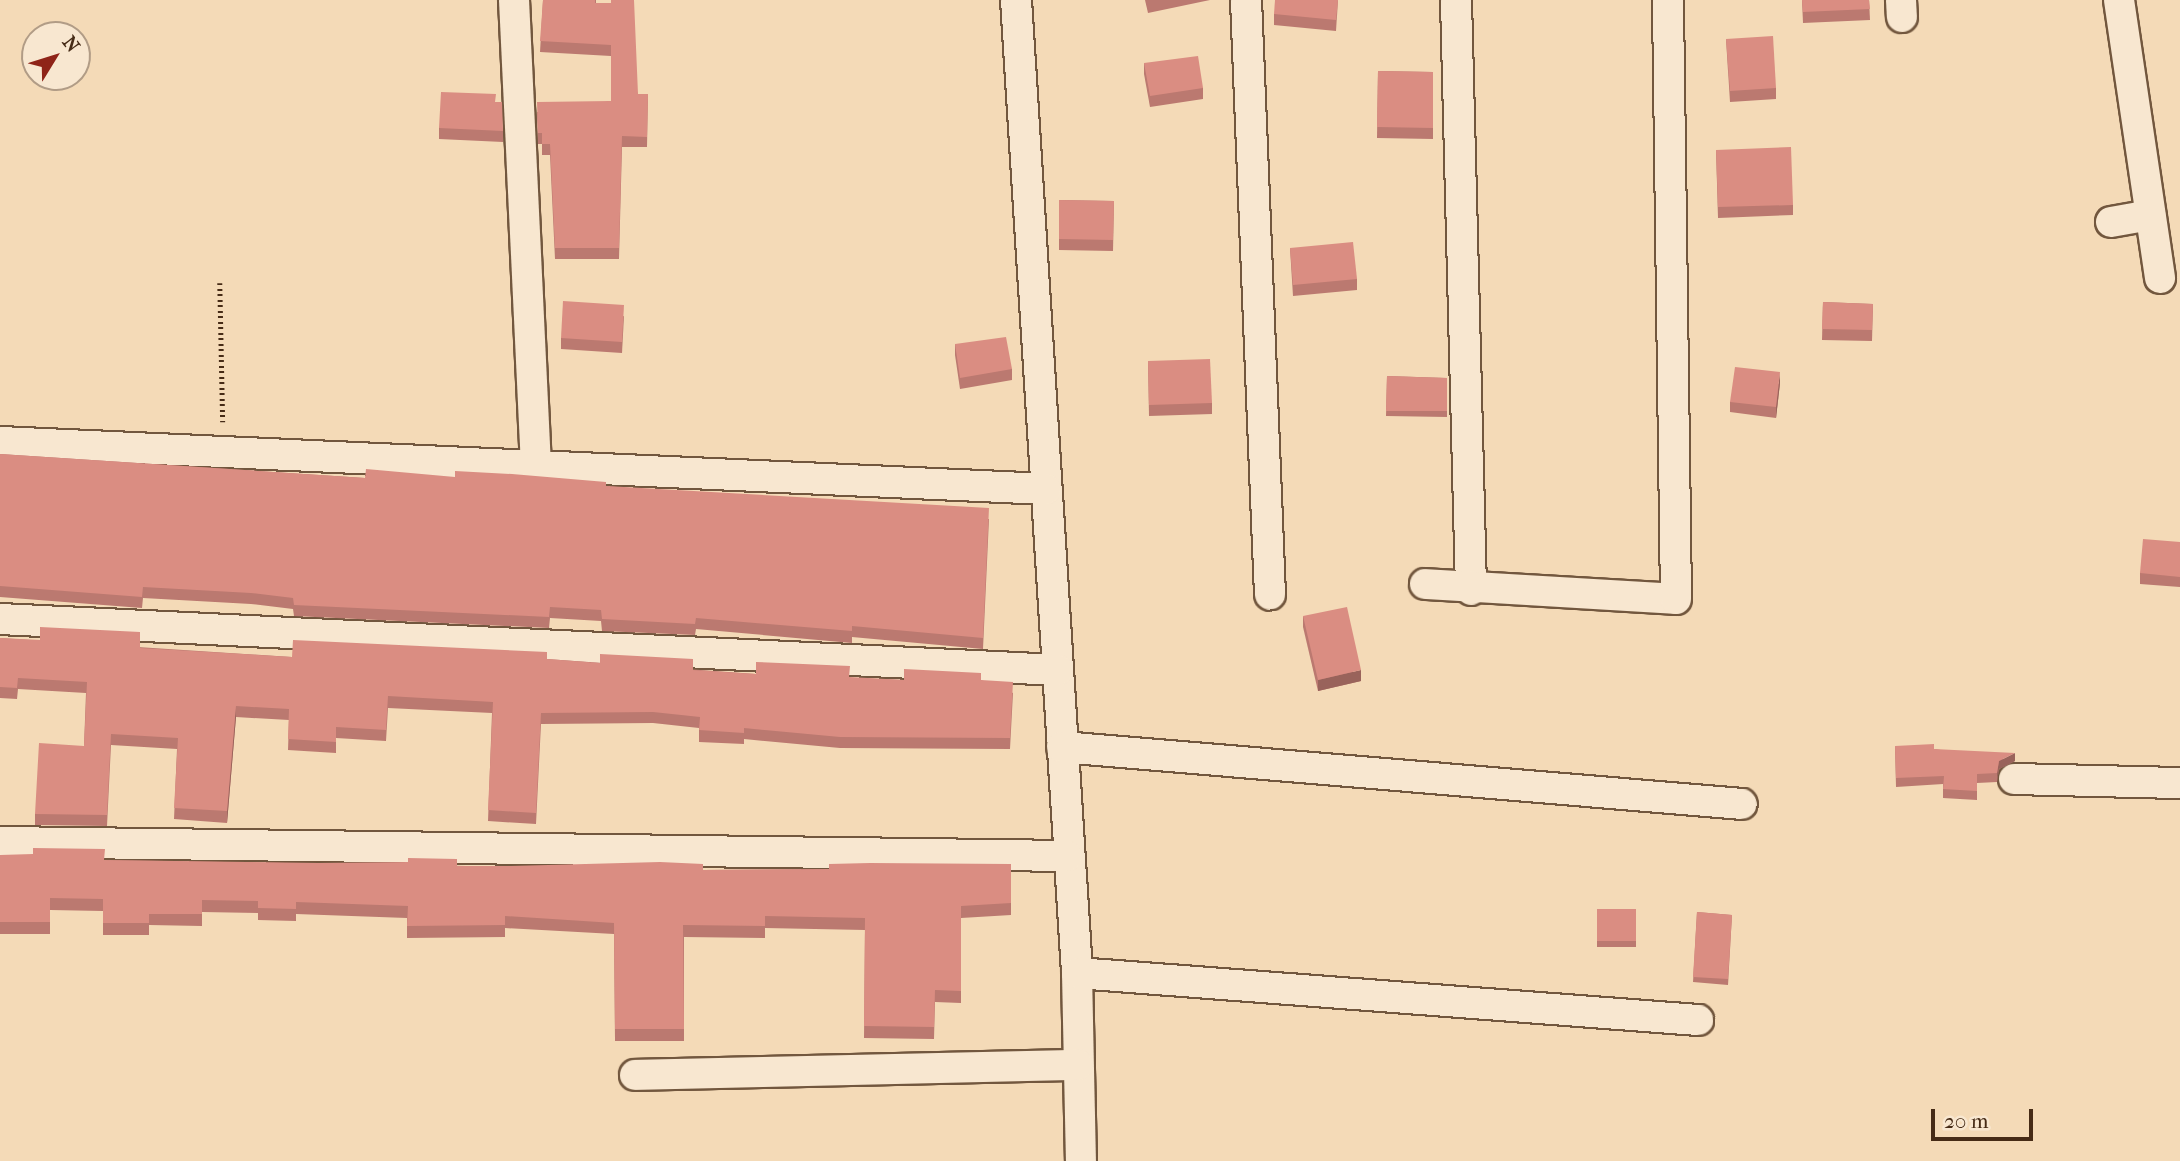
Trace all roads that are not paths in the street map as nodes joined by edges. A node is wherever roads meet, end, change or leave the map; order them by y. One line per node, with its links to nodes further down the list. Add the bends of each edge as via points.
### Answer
1 (514, 0): 11 (street)
2 (1016, 0): 12 (street)
3 (1246, 0): 15 (street)
4 (1456, 0): 14 (street)
5 (1668, 0): 14 (street, via 1676,599)
6 (2119, 0): 7 (street)
7 (2150, 215): 8 (street); 9 (street)
8 (2111, 222)
9 (2160, 278)
10 (0, 442): 11 (street)
11 (536, 469): 12 (street)
12 (1046, 489): 17 (street)
13 (1425, 584): 14 (street)
14 (1471, 590)
15 (1270, 595)
16 (0, 620): 17 (street)
17 (1058, 670): 18 (street)
18 (1062, 747): 21 (street); 23 (street)
19 (2014, 779): 20 (street)
20 (2180, 783)
21 (1742, 804)
22 (0, 842): 23 (street)
23 (1067, 856): 24 (street)
24 (1077, 973): 25 (street); 26 (street)
25 (1698, 1020)
26 (1078, 1065): 27 (street); 28 (street)
27 (635, 1074)
28 (1081, 1161)

